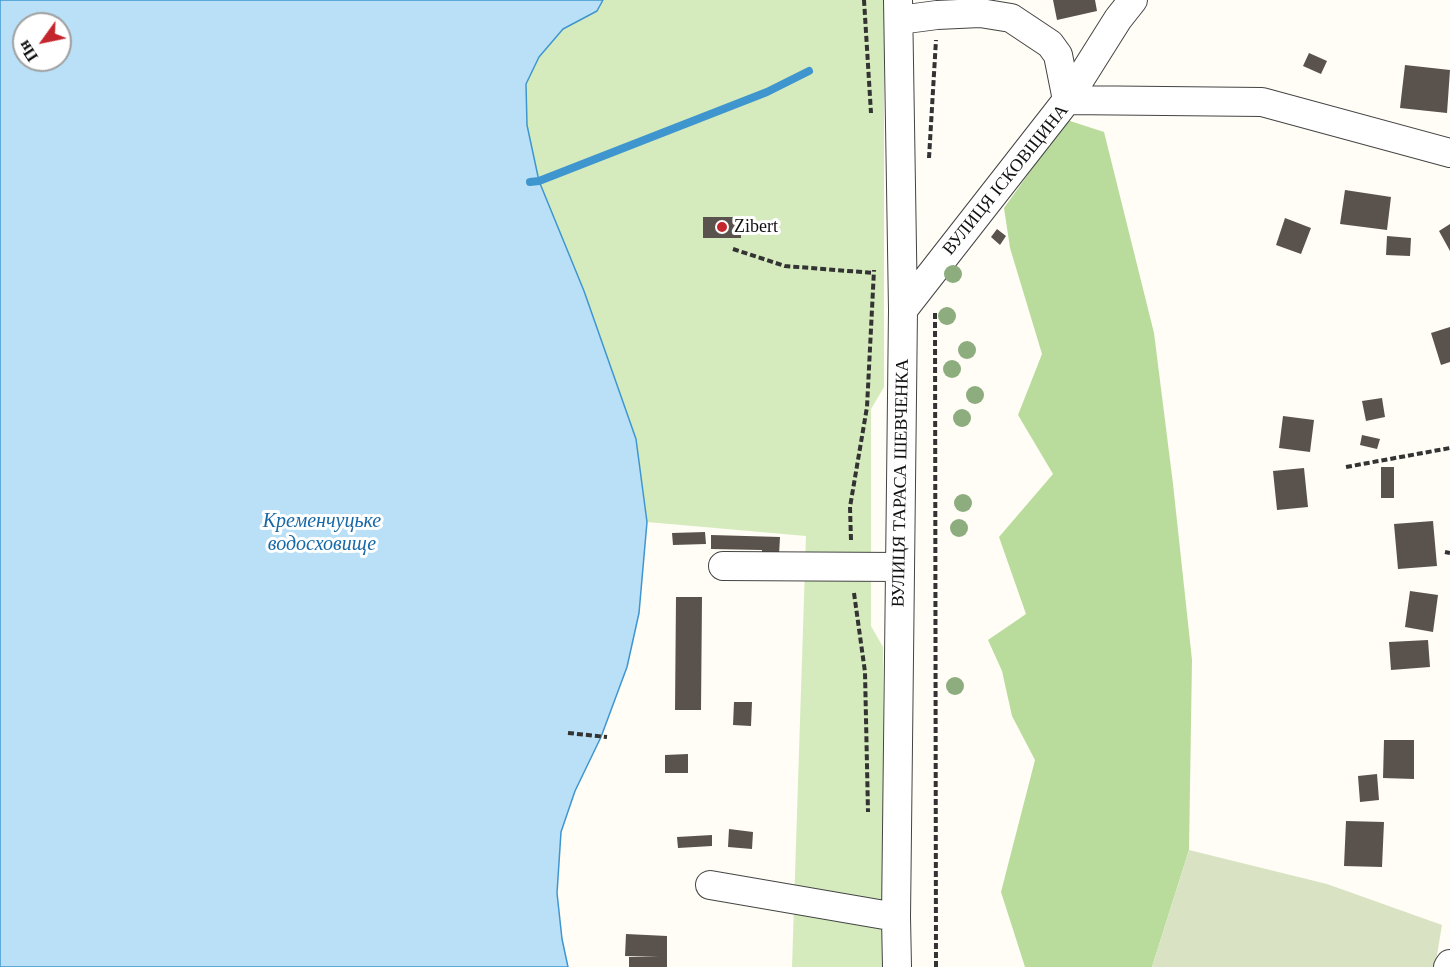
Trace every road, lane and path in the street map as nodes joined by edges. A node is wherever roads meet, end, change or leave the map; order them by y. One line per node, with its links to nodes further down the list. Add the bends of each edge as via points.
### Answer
1 (864, 0): 6 (path)
2 (1132, 0): 5 (street)
3 (898, 10): 4 (street); 13 (street, ВУЛИЦЯ ТАРАСА ШЕВЧЕНКА)
4 (937, 15): 5 (street, via 980,13 1011,18 1050,44 1058,55); 8 (path)
5 (1067, 100): 7 (street, ВУЛИЦЯ ІСКОВЩИНА, via 1262,102); 11 (street, ВУЛИЦЯ ІСКОВЩИНА)
6 (871, 118)
7 (1450, 153)
8 (929, 165)
9 (733, 249): 12 (path, via 785,266)
10 (874, 263): 12 (path)
11 (935, 268): 13 (street, ВУЛИЦЯ ІСКОВЩИНА); 27 (path)
12 (873, 273): 18 (path, via 867,407 850,507)
13 (903, 310): 20 (street, ВУЛИЦЯ ТАРАСА ШЕВЧЕНКА)
14 (1450, 448): 15 (path)
15 (1346, 467)
16 (1444, 552): 17 (path)
17 (1450, 553)
18 (851, 565): 19 (street); 20 (street); 23 (path, via 865,672)
19 (723, 566)
20 (900, 567): 25 (street, ВУЛИЦЯ ТАРАСА ШЕВЧЕНКА)
21 (568, 733): 22 (path)
22 (607, 738)
23 (868, 819)
24 (710, 885): 25 (street)
25 (896, 917): 26 (street, ВУЛИЦЯ ТАРАСА ШЕВЧЕНКА)
26 (897, 967)
27 (936, 967)

